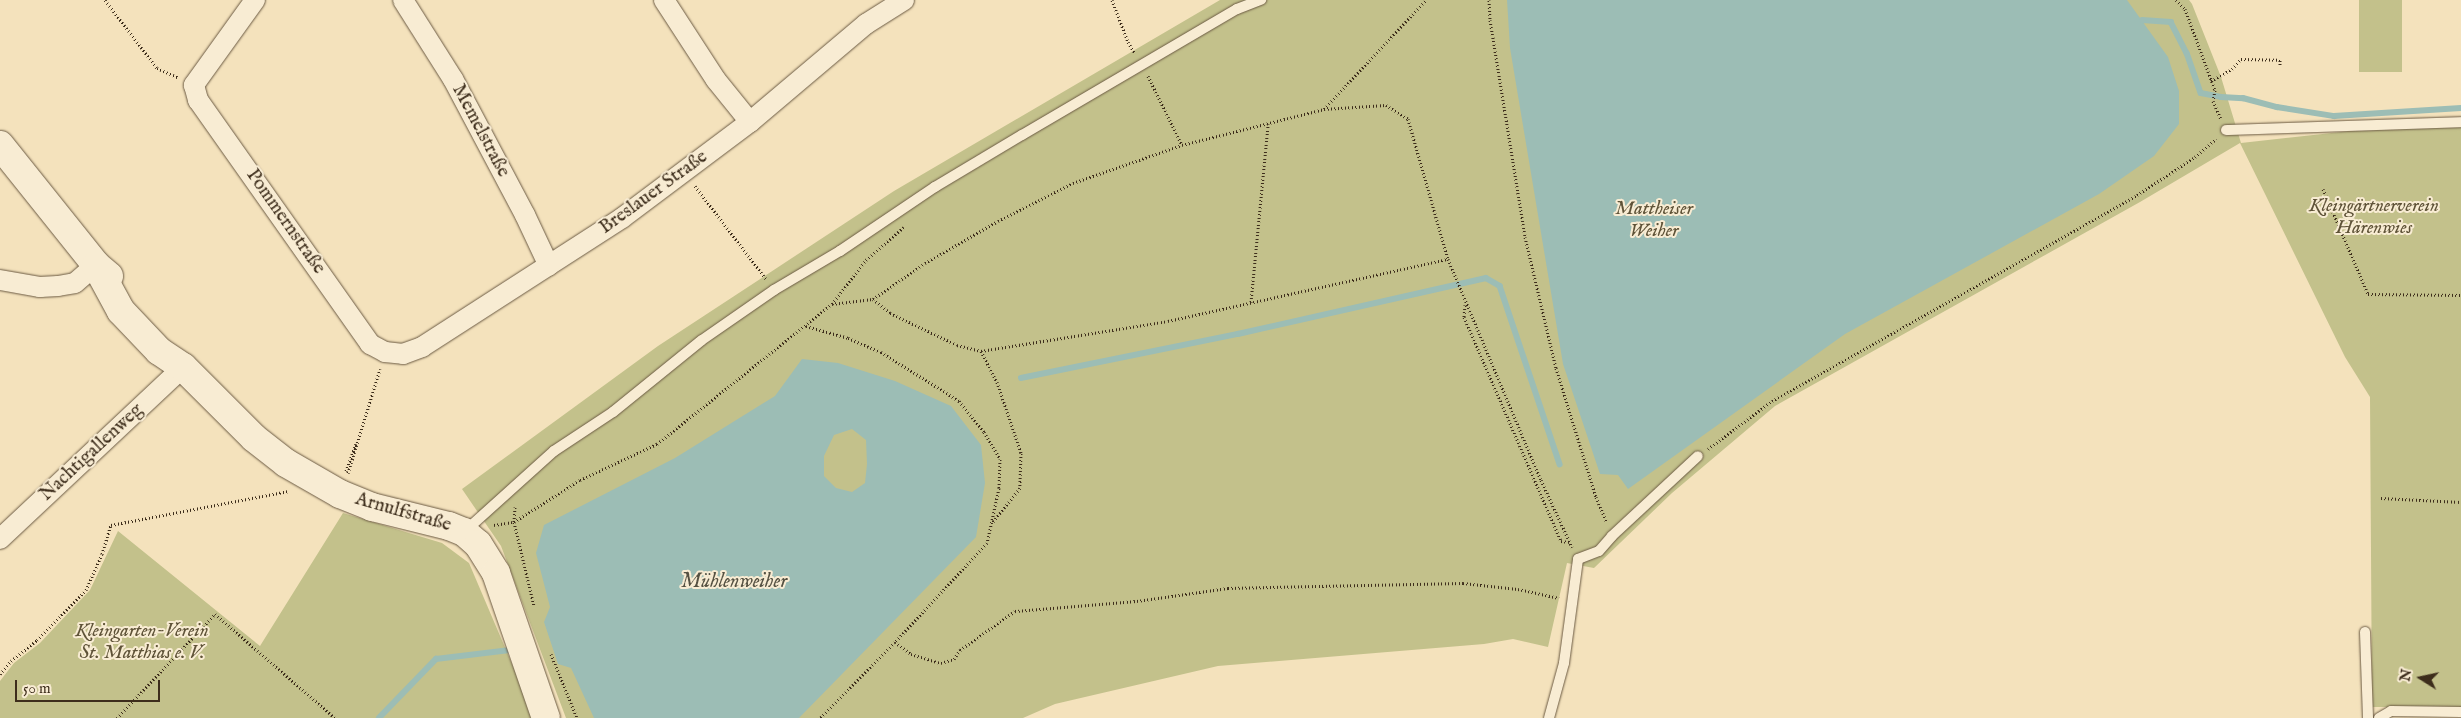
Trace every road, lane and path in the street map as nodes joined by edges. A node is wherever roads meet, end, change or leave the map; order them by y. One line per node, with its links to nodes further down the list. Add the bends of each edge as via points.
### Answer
1 (105, 0): 14 (path, via 157,68)
2 (255, 0): 14 (street)
3 (404, 0): 28 (street, Memelstraße, via 453,79)
4 (664, 0): 17 (street, via 716,80)
5 (904, 0): 17 (street, Breslauer Straße, via 866,24)
6 (1112, 0): 12 (path, via 1128,42)
7 (1261, 0): 12 (lane, via 1237,10)
8 (1426, 0): 16 (path)
9 (1489, 0): 48 (path, via 1525,237 1556,368 1596,497)
10 (2176, 0): 13 (path, via 2185,9)
11 (2280, 64): 13 (path, via 2280,60 2241,59 2232,70)
12 (1143, 66): 21 (path); 30 (lane, via 936,187 840,251)
13 (2211, 81): 15 (path, via 2215,90)
14 (188, 82): 38 (street, Pommernstraße)
15 (2213, 101)
16 (1324, 109): 19 (path); 26 (path, via 1386,105 1408,118)
17 (750, 122): 23 (street, Breslauer Straße)
18 (2461, 122): 20 (lane)
19 (1268, 124): 21 (path); 33 (path)
20 (2226, 130): 40 (path, via 2195,158 2137,195 1772,401)
21 (1182, 144): 32 (path, via 1073,183 925,263)
22 (0, 146): 27 (street, Arnulfstraße)
23 (685, 171): 28 (street, Breslauer Straße); 30 (path)
24 (2323, 188): 31 (path, via 2368,294)
25 (911, 221): 34 (path, via 866,260)
26 (1448, 259): 33 (path); 35 (path)
27 (96, 265): 29 (street, via 75,283 58,286 40,287); 39 (street, Arnulfstraße, via 171,340)
28 (549, 266): 38 (street, Breslauer Straße, via 422,347)
29 (0, 280)
30 (774, 290): 47 (lane, via 702,340 612,412 554,451)
31 (2461, 295)
32 (873, 299): 34 (path); 37 (path, via 890,313 957,345)
33 (1251, 302): 37 (path, via 1168,321)
34 (832, 304): 36 (path)
35 (1466, 305): 35 (path, via 1464,317 1549,514 1561,540 1569,542)
36 (806, 326): 45 (path, via 657,444 580,480); 46 (path, via 881,352 959,401 984,432 1000,459 999,488)
37 (981, 352): 46 (path, via 997,382 1022,453 1020,488)
38 (383, 359): 41 (path)
39 (183, 367): 47 (street, Arnulfstraße, via 254,438 306,476 372,507 449,526); 49 (street, Nachtigallenweg)
40 (1698, 456): 48 (lane)
41 (346, 477)
42 (298, 489): 55 (path, via 112,525 86,590)
43 (2381, 498): 44 (path)
44 (2461, 502)
45 (514, 522): 47 (path); 51 (path)
46 (992, 523): 53 (path, via 987,543)
47 (470, 527): 59 (street, Arnulfstraße, via 496,573)
48 (1612, 536): 50 (lane, via 1599,551 1578,559)
49 (0, 539)
50 (1572, 600): 53 (path, via 1518,589 1463,583 1228,588 1137,601 1015,611 960,650 954,659 941,663 911,654); 62 (lane, via 1564,663)
51 (536, 616)
52 (2365, 632): 63 (lane)
53 (895, 642): 61 (path)
54 (547, 646): 60 (path)
55 (0, 674)
56 (2461, 712): 64 (lane, via 2391,711)
57 (118, 718): 58 (path, via 215,614)
58 (335, 718)
59 (546, 718)
60 (577, 718)
61 (820, 718)
62 (1549, 718)
63 (2368, 718)
64 (2379, 718)

